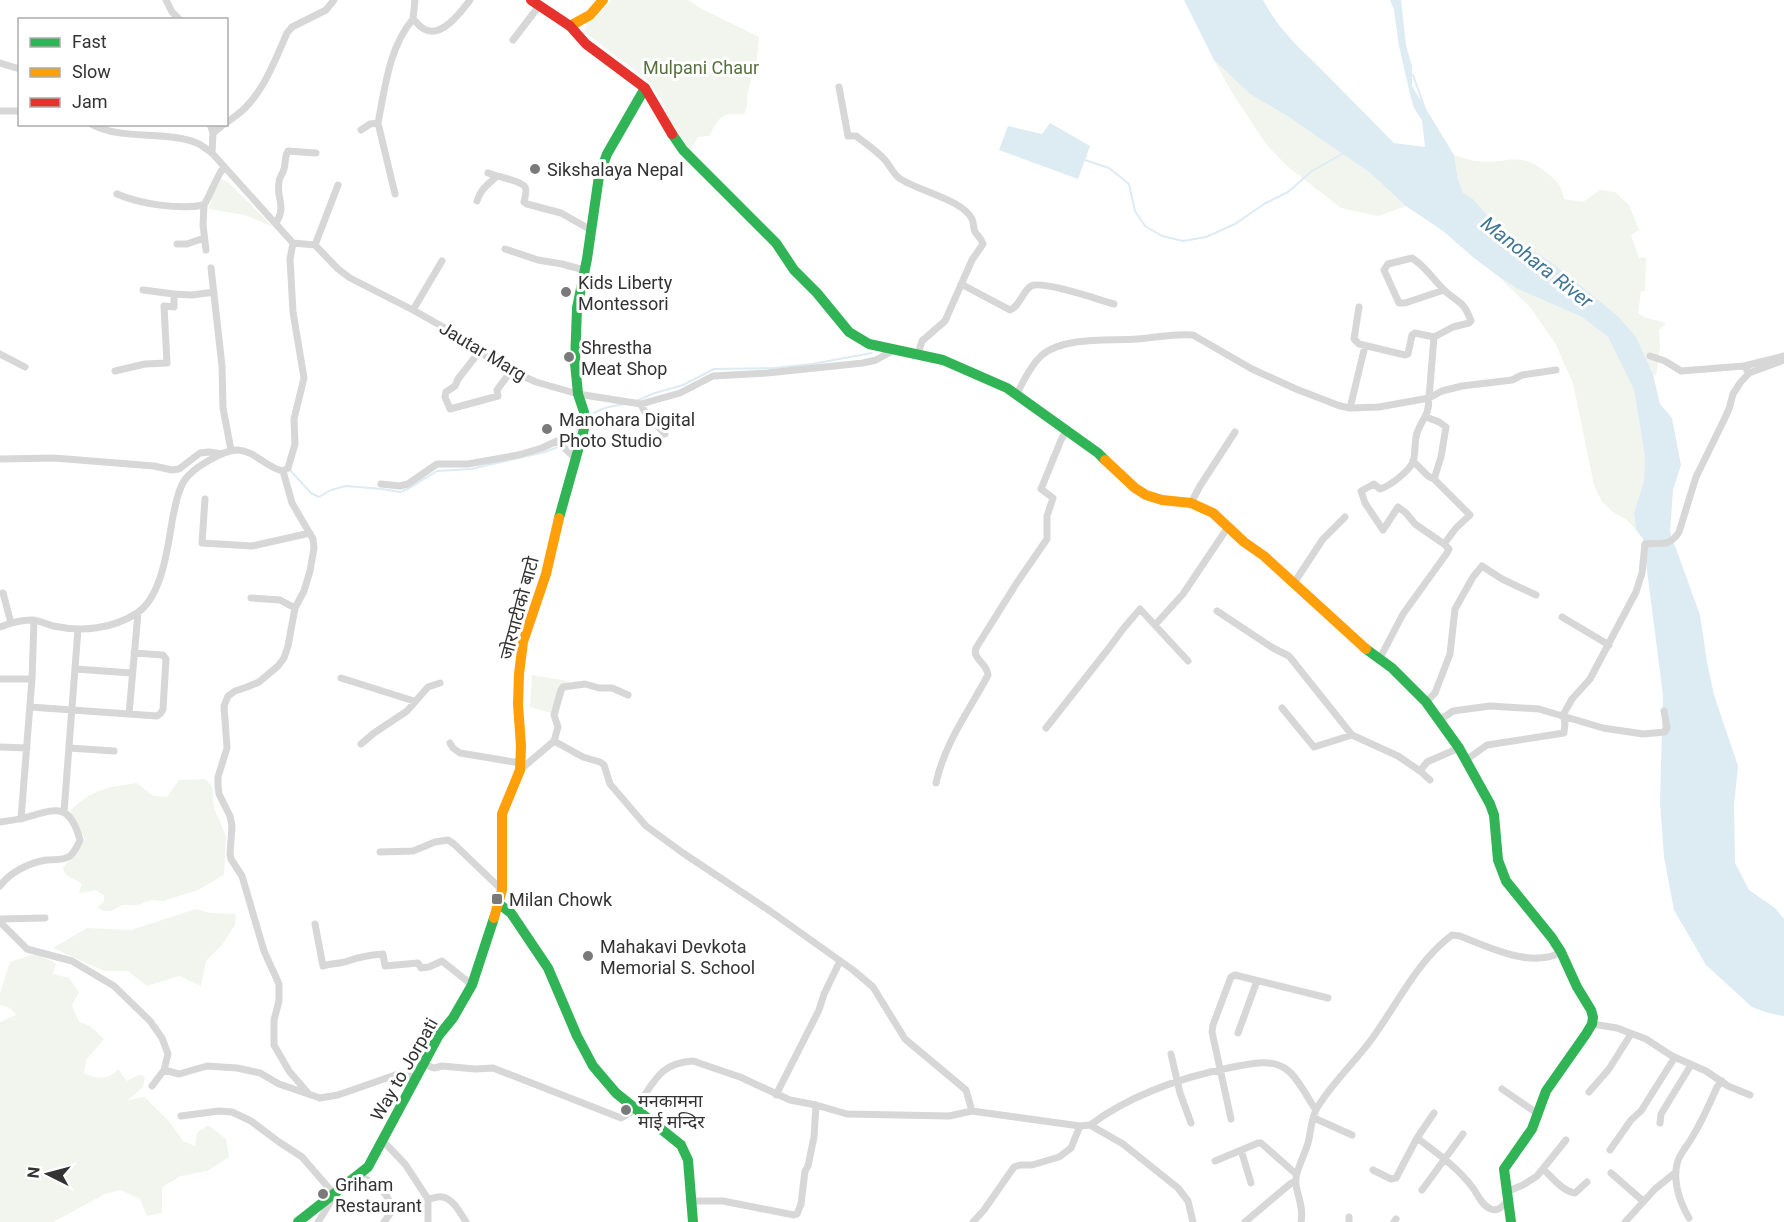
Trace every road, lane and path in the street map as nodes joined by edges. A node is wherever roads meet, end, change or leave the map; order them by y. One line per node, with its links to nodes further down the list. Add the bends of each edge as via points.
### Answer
1 (166, 0): 7 (street)
2 (334, 0): 17 (street, via 326,10 292,27 255,97)
3 (415, 0): 8 (street)
4 (470, 0): 8 (street, via 436,31 422,29)
5 (603, 0): 9 (street, via 590,15)
6 (535, 3): 9 (street); 10 (street)
7 (178, 18)
8 (413, 19): 18 (street, via 394,50)
9 (570, 26): 14 (street, via 586,44)
10 (513, 40)
11 (0, 63): 12 (street)
12 (18, 68)
13 (839, 87): 45 (street, via 848,136 856,136 884,158 896,176 951,202 972,219 974,231 983,244)
14 (645, 88): 35 (street, via 607,154 599,176); 55 (street, via 683,150 776,243 794,270 849,332 869,344)
15 (0, 111): 16 (street)
16 (18, 111)
17 (228, 122)
18 (378, 123): 22 (street); 31 (street)
19 (94, 126): 24 (street, via 186,140)
20 (211, 126): 23 (street)
21 (222, 126): 23 (street)
22 (362, 130)
23 (213, 133): 24 (street)
24 (212, 153): 26 (street)
25 (316, 153): 34 (street, via 286,154 278,184 281,214)
26 (224, 167): 33 (street); 34 (street)
27 (488, 173): 28 (street)
28 (497, 177): 32 (street, via 479,193); 35 (street, via 525,186 527,204 558,212)
29 (338, 185): 39 (street)
30 (117, 194): 33 (street, via 190,208)
31 (395, 194)
32 (477, 201)
33 (204, 205): 36 (street)
34 (276, 223): 37 (street)
35 (591, 230): 44 (street)
36 (204, 238): 38 (street); 41 (street)
37 (293, 243): 39 (street); 80 (street, via 292,312 304,378 295,411 295,444 288,468)
38 (177, 244)
39 (315, 245): 52 (street, Jautar Marg, via 350,278)
40 (505, 249): 44 (street)
41 (206, 250)
42 (442, 261): 52 (street)
43 (211, 268): 48 (street)
44 (584, 270): 66 (street, via 577,308)
45 (961, 284): 50 (street, via 1010,310 1037,284); 58 (street, via 945,321 922,341)
46 (142, 290): 49 (street)
47 (1444, 290): 47 (street, via 1412,258 1388,264 1384,270 1399,303); 53 (street, via 1464,305 1471,321)
48 (214, 292): 49 (street); 75 (street, via 223,408)
49 (174, 294): 62 (street, via 174,307 164,306 167,363)
50 (1114, 304)
51 (1359, 307): 54 (street, via 1354,339)
52 (414, 310): 56 (street, Jautar Marg)
53 (1434, 337): 54 (street, via 1415,333 1406,355); 68 (street)
54 (1365, 346): 70 (street)
55 (894, 350): 58 (street); 69 (street, Jautar Marg, via 863,363 713,376 680,393)
56 (479, 352): 65 (street, Jautar Marg); 65 (street, via 455,386 446,392 450,409 498,396 497,390)
57 (0, 354): 61 (street)
58 (918, 354): 67 (street, via 962,367)
59 (1650, 356): 64 (street, via 1681,371)
60 (1784, 358): 64 (street)
61 (25, 367)
62 (114, 370)
63 (1556, 370): 68 (street, via 1462,386)
64 (1746, 370): 102 (street, via 1696,477 1679,532 1662,545 1645,545 1638,587)
65 (511, 371): 66 (street, Jautar Marg)
66 (578, 394): 69 (street, Jautar Marg); 78 (street, जोरपाटीको बाटो, via 584,429)
67 (1017, 394): 70 (street, via 1036,361 1058,347 1182,334 1193,335 1239,363 1296,389); 72 (street)
68 (1429, 398): 70 (street); 71 (street)
69 (640, 404): 74 (street)
70 (1350, 408)
71 (1426, 417): 79 (street, via 1417,431); 81 (street, via 1446,427)
72 (1066, 431): 84 (street, via 1146,495); 136 (street, via 1041,489 1053,498 1046,522 1047,539 976,648 976,656 988,675 960,722 940,764)
73 (1235, 432): 84 (street)
74 (665, 434)
75 (231, 450): 76 (street); 80 (street, via 246,451)
76 (222, 454): 77 (street, via 200,453 172,470 54,458); 95 (street, via 198,467 181,486 158,585)
77 (0, 459)
78 (576, 459): 82 (street, via 554,441 542,448 493,460 437,464 400,486); 133 (street, जोरपाटीको बाटो, via 546,574 523,642 518,694)
79 (1413, 461): 81 (street); 88 (street, via 1386,487 1380,489 1374,484 1360,491 1383,530 1398,507)
80 (283, 471): 87 (street, via 292,503)
81 (1434, 478): 88 (street, via 1470,515)
82 (381, 483)
83 (205, 499): 87 (street, via 202,543 252,546)
84 (1191, 503): 86 (street, via 1213,513)
85 (1345, 517): 89 (street, via 1323,539)
86 (1228, 527): 89 (street); 99 (street, via 1183,594)
87 (310, 533): 93 (street, via 314,548 312,564)
88 (1444, 544): 104 (street, via 1449,549 1447,553 1403,614)
89 (1294, 583): 104 (street, via 1354,640)
90 (3, 593): 98 (street)
91 (1536, 595): 114 (street, via 1482,566 1455,609 1450,654 1436,693)
92 (251, 598): 93 (street, via 280,600)
93 (295, 608): 167 (street, via 288,646 278,666 259,682 235,690 225,702 227,747 218,785 232,826 231,860 242,876 264,951 279,984 274,1045)
94 (1217, 611): 123 (street, via 1288,656)
95 (138, 613): 101 (street, via 101,628); 103 (street)
96 (1562, 618): 102 (street)
97 (34, 620): 98 (street); 101 (street); 110 (street)
98 (11, 623): 100 (street)
99 (1155, 625): 105 (street); 122 (street, via 1140,609)
100 (0, 627)
101 (78, 629): 106 (street)
102 (1609, 645): 120 (street)
103 (134, 653): 107 (street); 119 (street, via 165,656 163,709 157,716)
104 (1380, 658): 114 (street)
105 (1188, 661)
106 (75, 669): 107 (street); 117 (street)
107 (132, 673): 119 (street)
108 (341, 678): 113 (street)
109 (0, 679): 110 (street)
110 (32, 679): 115 (street)
111 (440, 683): 113 (street, via 428,687)
112 (628, 695): 124 (street, via 585,684 563,687 554,715 558,727)
113 (414, 701): 126 (street, via 407,711)
114 (1426, 702): 121 (street)
115 (30, 707): 117 (street); 129 (street)
116 (1282, 708): 123 (street, via 1314,747)
117 (72, 710): 119 (street); 130 (street)
118 (1664, 711): 120 (street, via 1667,728 1657,734 1603,728)
119 (129, 714)
120 (1563, 715): 121 (street, via 1539,709 1490,706 1453,711); 132 (street, via 1564,733 1487,746)
121 (1440, 720): 128 (street)
122 (1046, 728)
123 (1352, 735): 134 (street)
124 (554, 741): 133 (street); 148 (street, via 604,765 610,784 646,826)
125 (450, 743): 133 (street, via 460,753)
126 (361, 744)
127 (0, 747): 129 (street)
128 (1459, 747): 132 (street); 134 (street, via 1427,762)
129 (27, 748): 138 (street)
130 (69, 748): 131 (street); 137 (street)
131 (114, 751)
132 (1466, 760): 147 (street, via 1494,815 1501,872)
133 (520, 766): 142 (street, जोरपाटीको बाटो, via 502,814)
134 (1420, 771): 135 (street)
135 (1430, 780)
136 (936, 783)
137 (64, 812): 138 (street, via 48,810); 141 (street, via 73,820 80,840 70,856 21,869)
138 (21, 819): 139 (street)
139 (0, 822)
140 (380, 852): 142 (street, via 412,851 448,840)
141 (0, 886)
142 (502, 890): 143 (street, जोरपाटीको बाटो)
143 (499, 904): 150 (street, Way to Jorpati); 171 (street, via 511,913 548,968 593,1066)
144 (45, 918): 145 (street)
145 (0, 921): 159 (street, via 27,949 72,961 114,986 162,1038 168,1054)
146 (315, 924): 150 (street, via 323,966 383,954 385,966 418,963 421,968 442,961)
147 (1561, 952): 152 (street, via 1591,1010); 172 (street, via 1538,958 1510,955 1452,935 1410,979 1370,1043)
148 (840, 961): 168 (street); 173 (street, via 873,987 905,1039 966,1090)
149 (1257, 981): 151 (street); 153 (street); 160 (street, via 1231,977 1212,1032)
150 (472, 985): 157 (street, Way to Jorpati)
151 (1328, 998)
152 (1592, 1024): 154 (street); 175 (street, via 1546,1091)
153 (1238, 1033)
154 (1631, 1034): 156 (street); 166 (street)
155 (1171, 1054): 162 (street)
156 (1675, 1057): 158 (street); 189 (street, via 1641,1111)
157 (423, 1064): 161 (street, Way to Jorpati); 171 (street, via 434,1068 494,1068 621,1118)
158 (1691, 1065): 163 (street); 180 (street, via 1661,1114)
159 (164, 1070): 164 (street); 167 (street, via 179,1074 207,1066 237,1068)
160 (1219, 1070): 162 (street); 172 (street, via 1258,1062 1275,1064 1287,1069); 178 (street)
161 (416, 1077): 167 (street, via 401,1073 320,1098); 186 (street, Way to Jorpati)
162 (1176, 1081): 179 (street); 181 (street, via 1131,1100)
163 (1722, 1081): 169 (street); 194 (street, via 1678,1160)
164 (152, 1086)
165 (1503, 1089): 175 (street)
166 (1589, 1092)
167 (308, 1093)
168 (776, 1095): 170 (street); 171 (street, via 740,1077 687,1061 660,1073)
169 (1749, 1095)
170 (816, 1105): 173 (street, via 847,1114 949,1116); 207 (street, via 814,1137)
171 (635, 1109): 205 (street, via 681,1145 688,1160)
172 (1316, 1110): 177 (street)
173 (972, 1111): 182 (street)
174 (1434, 1113): 185 (street)
175 (1538, 1114): 203 (street, via 1504,1169)
176 (181, 1116): 202 (street, via 219,1111 251,1121 302,1157)
177 (1314, 1118): 184 (street); 196 (street)
178 (1231, 1119)
179 (1191, 1123)
180 (1660, 1123)
181 (1089, 1125): 182 (street); 216 (street, via 1123,1144 1178,1188 1188,1201)
182 (1080, 1126): 215 (street, via 1071,1148 1059,1157 1014,1167)
183 (1463, 1134): 190 (street)
184 (1352, 1135)
185 (1417, 1138): 190 (street); 193 (street, via 1396,1178)
186 (382, 1140): 197 (street, Way to Jorpati, via 368,1167); 204 (street, via 405,1164)
187 (1566, 1140): 192 (street)
188 (1240, 1150): 191 (street); 196 (street, via 1261,1143); 200 (street)
189 (1610, 1150)
190 (1443, 1158): 201 (street); 203 (street, via 1490,1209 1500,1208)
191 (1215, 1161)
192 (1543, 1169): 199 (street, via 1569,1192 1575,1193); 203 (street)
193 (1373, 1170)
194 (1676, 1172): 206 (street); 208 (street, via 1678,1193)
195 (1611, 1173): 206 (street)
196 (1296, 1174): 198 (street)
197 (359, 1175): 202 (street, Way to Jorpati); 211 (street, via 387,1194 392,1211)
198 (1294, 1182): 217 (street); 218 (street, via 1302,1207)
199 (1587, 1182)
200 (1251, 1183)
201 (1422, 1190)
202 (332, 1196): 209 (street, Way to Jorpati); 210 (street)
203 (1506, 1197): 219 (street)
204 (428, 1199): 212 (street); 213 (street, via 445,1198)
205 (690, 1201): 207 (street, via 723,1201); 214 (street)
206 (1643, 1201): 220 (street)
207 (795, 1218)
208 (1689, 1218)
209 (298, 1222)
210 (318, 1222)
211 (384, 1222)
212 (428, 1222)
213 (466, 1222)
214 (693, 1222)
215 (973, 1222)
216 (1193, 1222)
217 (1245, 1222)
218 (1301, 1222)
219 (1511, 1222)
220 (1625, 1222)

